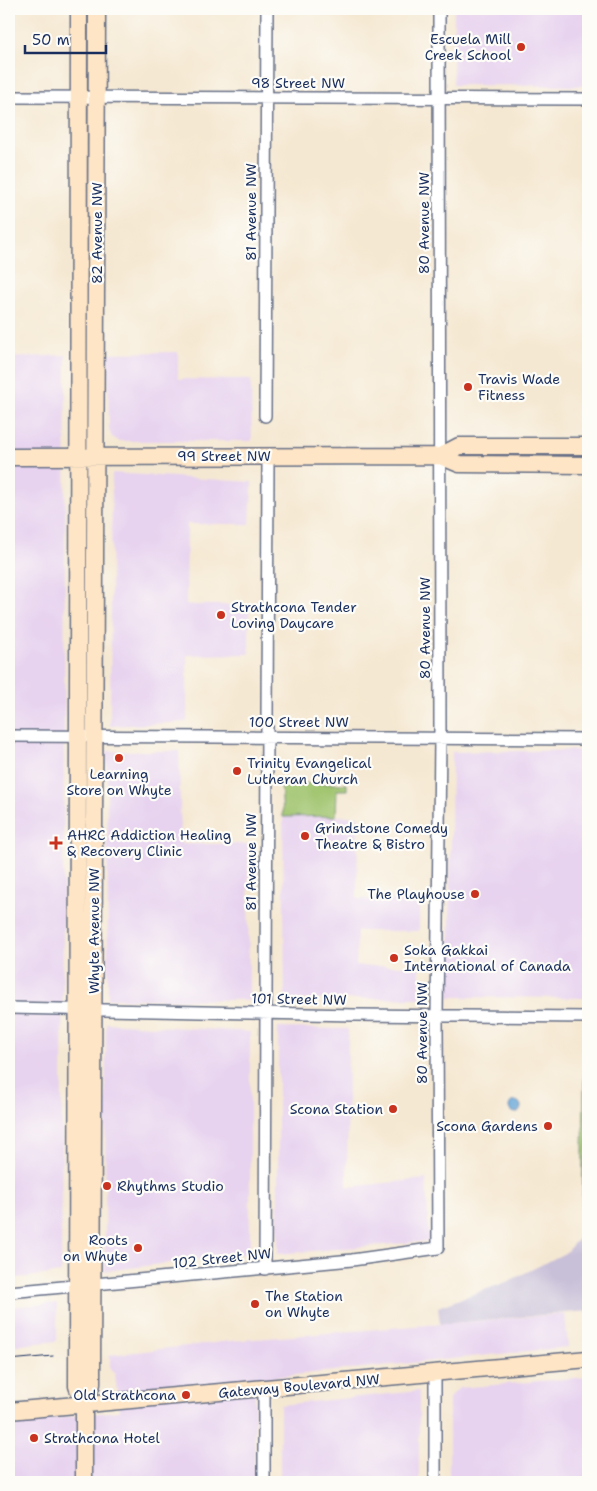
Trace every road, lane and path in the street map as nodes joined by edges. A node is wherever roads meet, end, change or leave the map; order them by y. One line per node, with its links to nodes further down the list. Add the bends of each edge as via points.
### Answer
1 (78, 9): 6 (main road, 82 Avenue NW)
2 (97, 9): 7 (main road, 82 Avenue NW)
3 (267, 9): 8 (street, 81 Avenue NW)
4 (439, 9): 10 (street, 80 Avenue NW)
5 (9, 98): 6 (street, 98 Street NW)
6 (78, 98): 7 (street, 98 Street NW); 13 (main road, 82 Avenue NW)
7 (97, 98): 8 (street, 98 Street NW); 14 (main road, 82 Avenue NW)
8 (266, 99): 10 (street, 98 Street NW); 11 (street, 81 Avenue NW)
9 (588, 99): 10 (street, 98 Street NW)
10 (439, 100): 16 (street, 80 Avenue NW)
11 (265, 416)
12 (588, 446): 16 (main road, 99 Street NW, via 459,446)
13 (78, 456): 14 (main road, 99 Street NW); 17 (main road, 99 Street NW); 20 (main road, Whyte Avenue NW)
14 (96, 456): 15 (main road, 99 Street NW); 21 (main road, Whyte Avenue NW)
15 (268, 456): 16 (main road, 99 Street NW); 22 (street, 81 Avenue NW)
16 (440, 456): 18 (main road, 99 Street NW, via 459,464); 23 (street, 80 Avenue NW)
17 (9, 457)
18 (588, 465)
19 (9, 736): 20 (street, 100 Street NW)
20 (77, 736): 21 (street, 100 Street NW); 26 (main road, Whyte Avenue NW)
21 (94, 736): 22 (street, 100 Street NW); 27 (main road, Whyte Avenue NW)
22 (267, 737): 23 (street, 100 Street NW); 28 (street, 81 Avenue NW)
23 (440, 738): 24 (street, 100 Street NW); 29 (street, 80 Avenue NW)
24 (588, 739)
25 (9, 1008): 26 (street, 101 Street NW)
26 (77, 1009): 27 (street, 101 Street NW); 33 (main road, Whyte Avenue NW)
27 (93, 1010): 28 (street, 101 Street NW); 33 (main road, Whyte Avenue NW)
28 (265, 1013): 29 (street, 101 Street NW); 32 (street, 81 Avenue NW)
29 (437, 1016): 30 (street, 101 Street NW); 31 (street, 80 Avenue NW)
30 (588, 1017)
31 (438, 1248): 32 (street, 102 Street NW)
32 (265, 1269): 33 (street, 102 Street NW)
33 (85, 1285): 34 (street, 102 Street NW); 38 (main road, Whyte Avenue NW, via 76,1386)
34 (9, 1292)
35 (588, 1358): 36 (main road, Gateway Boulevard NW)
36 (435, 1373): 37 (main road, Gateway Boulevard NW); 42 (street)
37 (264, 1389): 38 (main road, Gateway Boulevard NW); 41 (street)
38 (84, 1404): 39 (main road, Gateway Boulevard NW); 40 (main road, Whyte Avenue NW)
39 (9, 1411)
40 (84, 1482)
41 (264, 1482)
42 (435, 1482)

